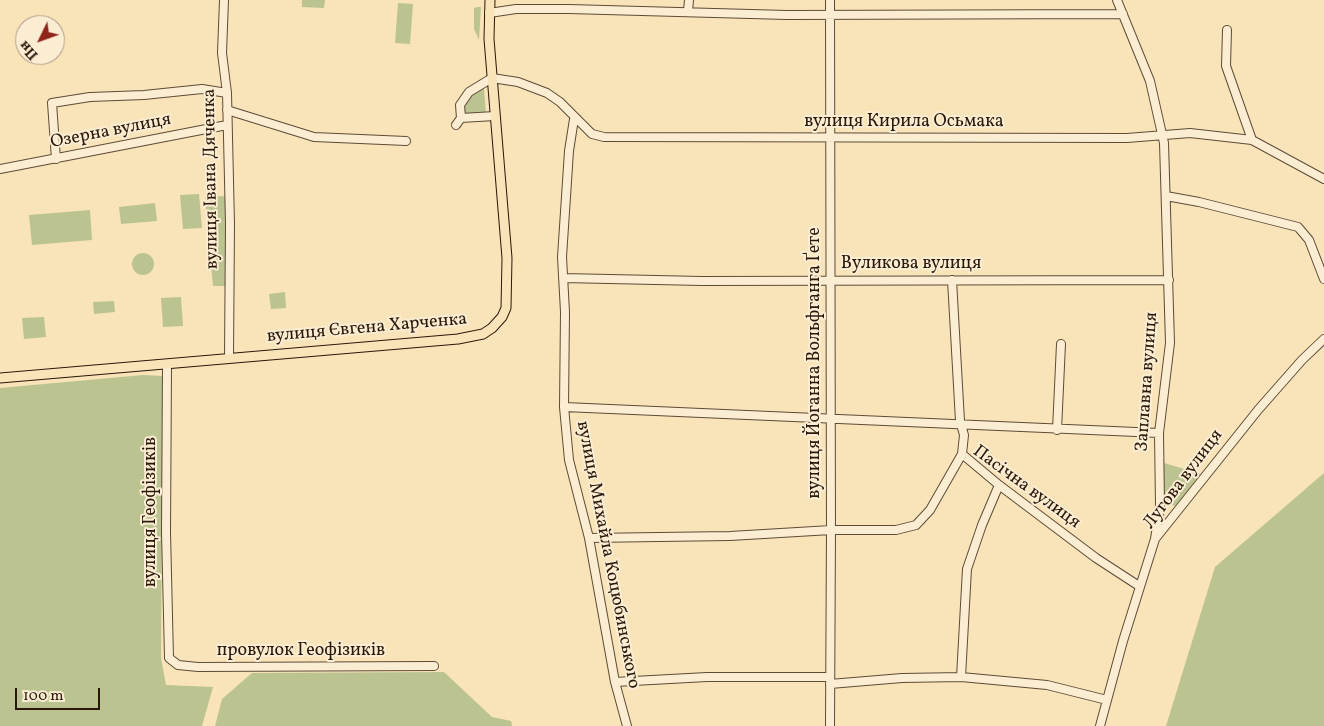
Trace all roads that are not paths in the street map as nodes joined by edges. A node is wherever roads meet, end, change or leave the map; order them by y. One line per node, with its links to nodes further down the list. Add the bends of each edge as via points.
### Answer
1 (224, 0): 12 (street, вулиця Івана Дяченка, via 222,53)
2 (490, 0): 7 (main road, вулиця Євгена Харченка)
3 (689, 0): 6 (street)
4 (830, 0): 9 (street, вулиця Йоганна Вольфганга Ґете)
5 (1117, 0): 8 (street, Заплавна вулиця)
6 (688, 11): 7 (street, via 516,9); 9 (street)
7 (489, 13): 11 (main road, вулиця Євгена Харченка)
8 (1123, 14): 9 (street); 17 (street, Заплавна вулиця, via 1150,81)
9 (830, 15): 18 (street, вулиця Йоганна Вольфганга Ґете)
10 (1227, 30): 19 (street, via 1226,66)
11 (492, 78): 14 (main road, вулиця Євгена Харченка); 14 (street, via 468,92 460,105 459,121); 15 (street, вулиця Кирила Осьмака, via 518,82 547,93 560,102)
12 (227, 92): 13 (street, вулиця Івана Дяченка); 21 (street, via 202,89 52,103)
13 (227, 110): 16 (street, вулиця Івана Дяченка); 20 (street, via 314,137)
14 (495, 116): 32 (main road, вулиця Євгена Харченка, via 508,296 502,317 492,328 483,334 458,339)
15 (574, 119): 18 (street, вулиця Кирила Осьмака, via 592,134 604,137); 25 (street, вулиця Михайла Коцюбинського, via 569,151)
16 (227, 125): 21 (street, Озерна вулиця); 32 (street, вулиця Івана Дяченка)
17 (1163, 134): 18 (street, вулиця Кирила Осьмака, via 1127,138); 19 (street, вулиця Кирила Осьмака, via 1190,133); 24 (street, Заплавна вулиця)
18 (830, 138): 27 (street, вулиця Йоганна Вольфганга Ґете)
19 (1252, 140): 23 (street, вулиця Кирила Осьмака)
20 (406, 141)
21 (56, 159): 22 (street, Озерна вулиця)
22 (0, 169)
23 (1324, 180)
24 (1166, 196): 26 (street, via 1298,227 1309,240); 29 (street, Заплавна вулиця)
25 (563, 278): 27 (street, Вуликова вулиця); 35 (street, вулиця Михайла Коцюбинського)
26 (1324, 279)
27 (830, 280): 28 (street, Вуликова вулиця); 36 (street, вулиця Йоганна Вольфганга Ґете)
28 (952, 280): 29 (street, Вуликова вулиця); 37 (street)
29 (1169, 280): 39 (street, Заплавна вулиця, via 1170,343)
30 (1324, 339): 44 (street, Лугова вулиця, via 1258,410)
31 (1061, 344): 38 (street)
32 (229, 358): 33 (main road, вулиця Євгена Харченка)
33 (166, 365): 34 (main road, вулиця Євгена Харченка); 46 (street, вулиця Геофізиків)
34 (0, 378)
35 (564, 407): 36 (street); 43 (street, вулиця Михайла Коцюбинського, via 569,460)
36 (830, 418): 37 (street); 42 (street, вулиця Йоганна Вольфганга Ґете)
37 (962, 426): 38 (street); 40 (street)
38 (1057, 430): 39 (street)
39 (1158, 433): 44 (street, Заплавна вулиця, via 1160,506)
40 (962, 454): 41 (street, Пасічна вулиця); 42 (street, Пасічна вулиця, via 930,510 916,525 896,530)
41 (999, 485): 45 (street, Пасічна вулиця); 48 (street, via 967,569)
42 (831, 530): 43 (street, Пасічна вулиця, via 730,536); 49 (street, вулиця Йоганна Вольфганга Ґете)
43 (589, 538): 50 (street, вулиця Михайла Коцюбинського)
44 (1156, 539): 45 (street, Лугова вулиця)
45 (1139, 586): 51 (street, Лугова вулиця)
46 (169, 658): 47 (street, провулок Геофізиків, via 178,665 198,667)
47 (434, 666)
48 (961, 677): 49 (street); 51 (street, via 1047,685)
49 (830, 680): 50 (street, via 708,677); 53 (street, вулиця Йоганна Вольфганга Ґете)
50 (615, 682): 52 (street, вулиця Михайла Коцюбинського)
51 (1107, 700): 54 (street, Лугова вулиця)
52 (626, 726)
53 (830, 726)
54 (1100, 726)

